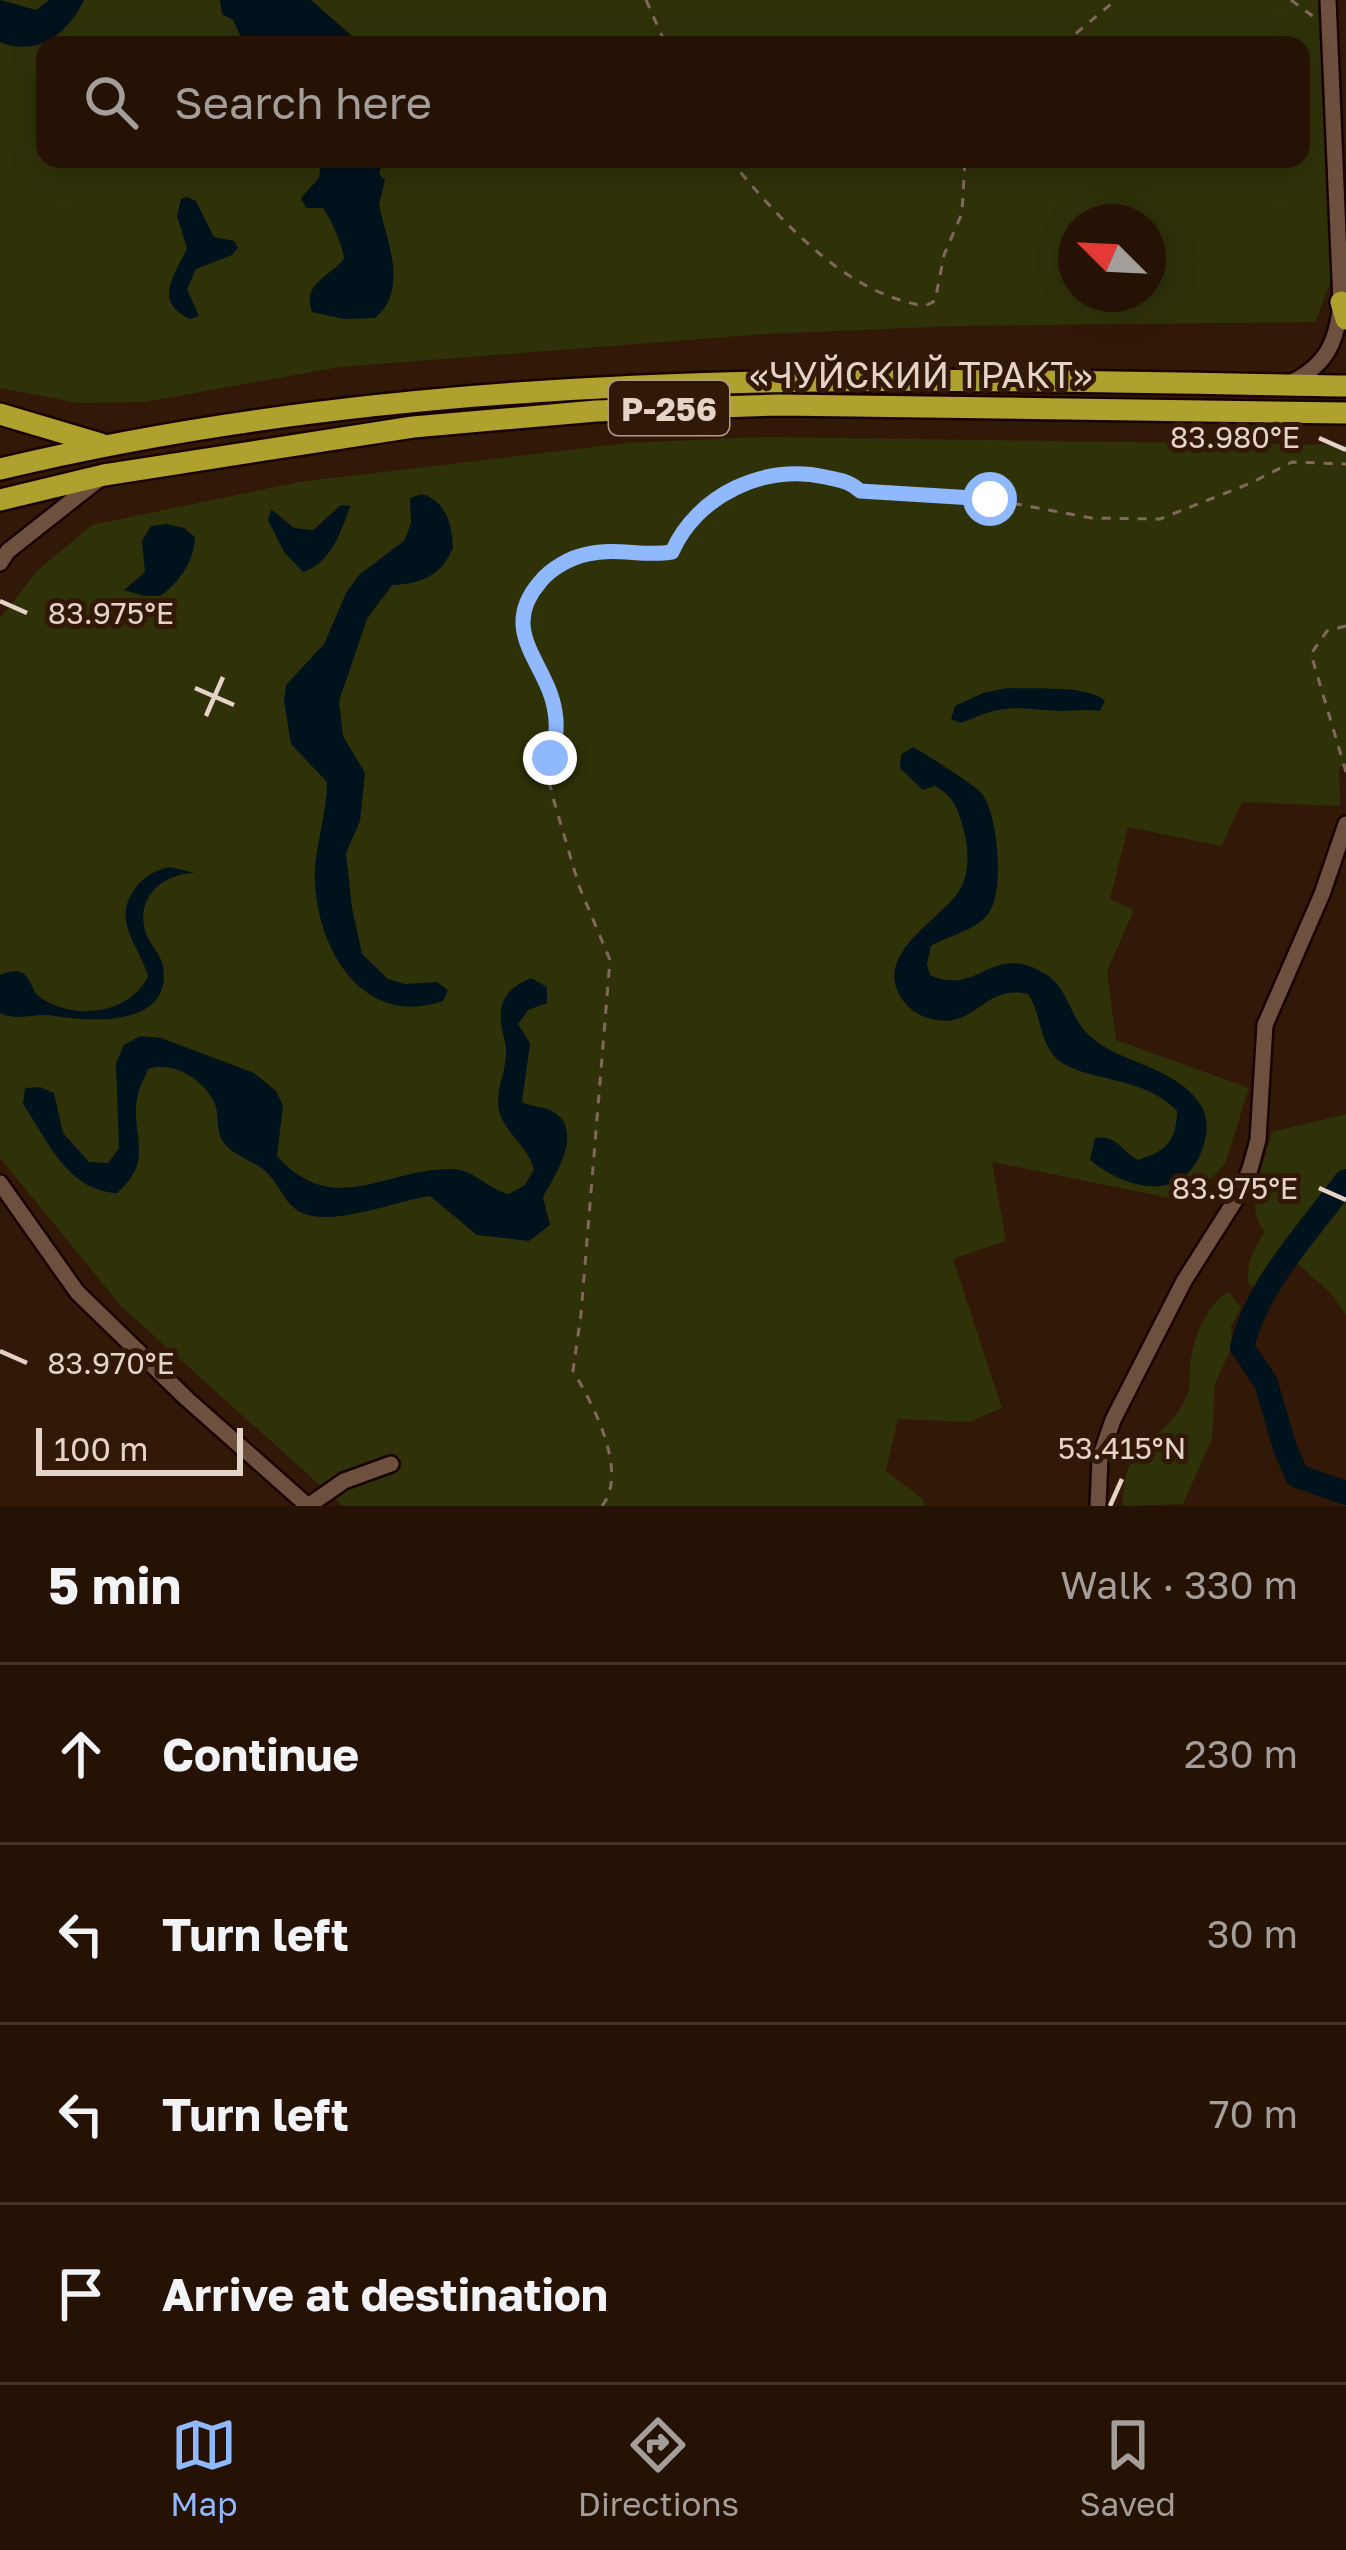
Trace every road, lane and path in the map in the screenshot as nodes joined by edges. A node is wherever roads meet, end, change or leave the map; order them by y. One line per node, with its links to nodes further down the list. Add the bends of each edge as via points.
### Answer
1 (646, 0): 6 (path)
2 (1116, 0): 7 (path)
3 (1291, 0): 5 (path)
4 (1328, 0): 5 (street)
5 (1329, 28): 10 (street)
6 (662, 36)
7 (1072, 36)
8 (738, 168): 9 (path, via 815,250 883,295 925,306 935,301 962,213)
9 (964, 168)
10 (1344, 311): 11 (street, via 1327,355)
11 (1285, 385): 12 (highway, «ЧУЙСКИЙ ТРАКТ» / Р-256); 15 (highway, «ЧУЙСКИЙ ТРАКТ» / Р-256, via 1030,379 595,387 416,400)
12 (1346, 386)
13 (1346, 413): 18 (highway, «ЧУЙСКИЙ ТРАКТ» / Р-256, via 781,404 596,411 413,427)
14 (0, 414): 15 (highway)
15 (101, 444): 17 (highway, «ЧУЙСКИЙ ТРАКТ» / Р-256)
16 (1346, 464): 27 (path, via 1292,462 1160,519 860,491 812,474 776,474 723,494 693,519 672,552 584,554 543,577 527,598 524,638 555,708 549,782 610,960 573,1371 602,1427 613,1480)
17 (0, 469)
18 (104, 476): 19 (highway, «ЧУЙСКИЙ ТРАКТ» / Р-256); 20 (street)
19 (0, 500)
20 (0, 563)
21 (1346, 626): 22 (path, via 1327,631 1311,654)
22 (1346, 772)
23 (1346, 824): 28 (street, via 1265,1025 1250,1169 1113,1420 1100,1458)
24 (0, 1183): 26 (street, via 77,1292)
25 (391, 1464): 26 (street, via 344,1481)
26 (308, 1506)
27 (602, 1506)
28 (1098, 1506)

